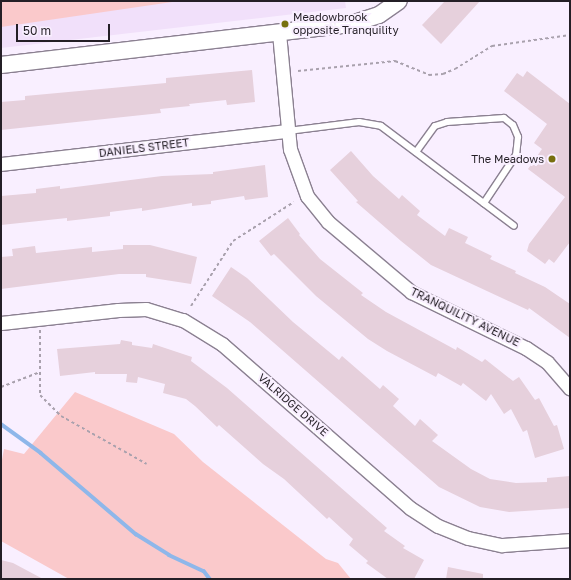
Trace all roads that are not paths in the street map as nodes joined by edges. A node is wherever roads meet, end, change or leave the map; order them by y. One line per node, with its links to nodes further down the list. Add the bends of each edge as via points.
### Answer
1 (399, 1): 2 (street, via 379,16 363,22)
2 (279, 33): 3 (street); 4 (street, TRANQUILITY AVENUE)
3 (1, 65)
4 (287, 131): 5 (lane, via 359,122 381,126); 6 (street, DANIELS STREET); 10 (street, TRANQUILITY AVENUE, via 293,160 307,196 334,229 382,270 421,298 538,355)
5 (416, 152): 7 (lane); 7 (lane, via 435,126 447,122 504,118 513,125 518,137 516,155)
6 (1, 164)
7 (484, 203): 8 (lane)
8 (514, 226)
9 (1, 323): 11 (street, VALRIDGE DRIVE, via 146,309 183,320 222,344 410,508 438,526 468,538 502,545)
10 (570, 388)
11 (570, 540)

